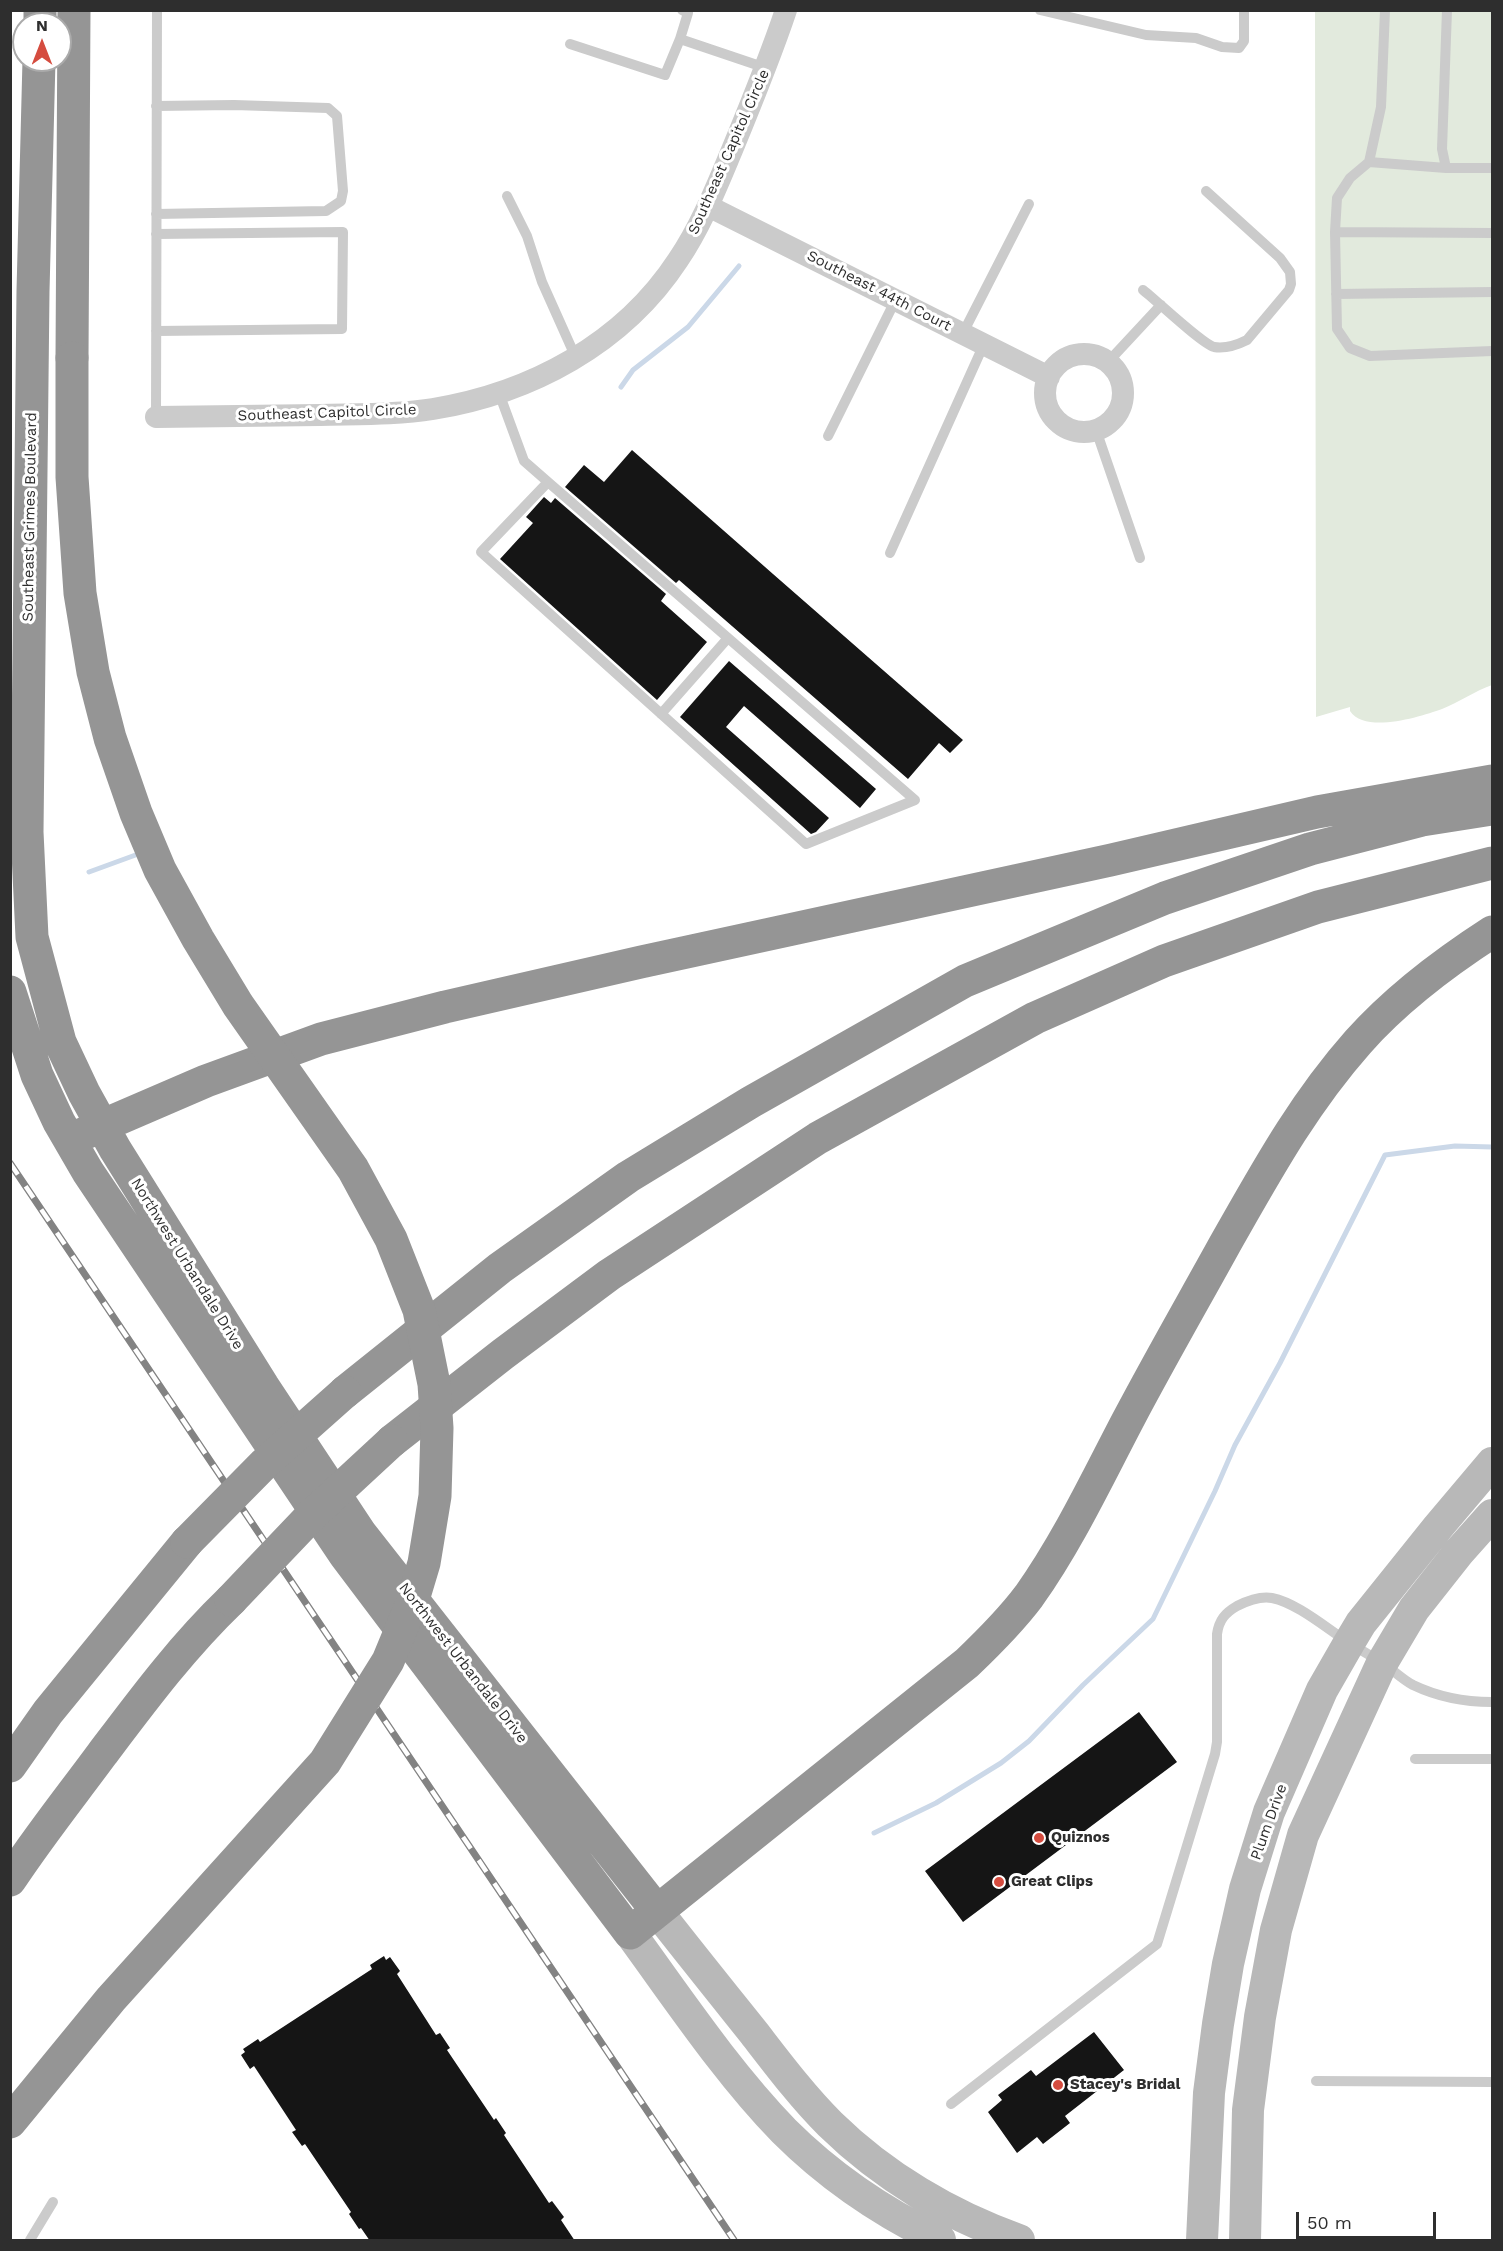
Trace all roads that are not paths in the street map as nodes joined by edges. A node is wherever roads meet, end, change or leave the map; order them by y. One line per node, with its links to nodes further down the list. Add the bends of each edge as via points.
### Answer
1 (74, 10): 68 (highway, bridge, via 72,477 80,593 93,672 110,738 160,870 238,1005 353,1169 391,1239 419,1310 434,1384 435,1496 424,1563 412,1604 388,1661 325,1762 111,1999)
2 (156, 10): 13 (lane)
3 (682, 10): 9 (lane, via 688,13)
4 (786, 10): 11 (street, Southeast Capitol Circle)
5 (1040, 10): 6 (lane, via 1146,35 1196,38 1239,48 1244,41)
6 (1244, 10)
7 (1385, 10): 14 (lane, via 1381,107)
8 (1447, 10): 15 (lane, via 1442,149)
9 (680, 39): 10 (lane, via 665,75); 11 (lane)
10 (570, 44)
11 (766, 68): 20 (street, Southeast Capitol Circle)
12 (39, 72): 50 (highway, Southeast Grimes Boulevard, via 27,832 32,937)
13 (156, 106): 21 (lane); 21 (lane, via 328,108 337,116 343,191 341,201 326,211)
14 (1370, 162): 15 (lane); 22 (lane, via 1350,178 1337,198)
15 (1446, 168): 16 (lane)
16 (1492, 168)
17 (1206, 190): 29 (lane, via 1280,258 1290,272 1292,284 1247,339 1231,346 1213,347)
18 (507, 196): 34 (lane)
19 (1029, 204): 31 (lane)
20 (708, 206): 28 (street, Southeast 44th Court); 34 (street, Southeast Capitol Circle, via 678,261 657,289 623,322)
21 (156, 214): 24 (lane)
22 (1335, 232): 23 (lane); 27 (lane)
23 (1492, 233)
24 (156, 234): 30 (lane); 30 (lane, via 343,232 342,329)
25 (1143, 290): 29 (lane)
26 (1492, 292): 27 (lane)
27 (1336, 294): 33 (lane, via 1337,329 1350,348 1370,357)
28 (896, 299): 31 (street, Southeast 44th Court); 40 (lane)
29 (1161, 305): 35 (lane)
30 (156, 331): 38 (lane)
31 (963, 333): 32 (street, Southeast 44th Court)
32 (984, 344): 36 (street, Southeast 44th Court); 42 (lane)
33 (1492, 351)
34 (576, 358): 37 (street, Southeast Capitol Circle, via 546,375)
35 (1108, 362): 36 (street, via 1092,355 1075,356 1059,363); 39 (street, via 1120,379 1122,400 1114,418)
36 (1049, 377): 39 (street, via 1046,402 1055,418 1071,430)
37 (499, 393): 38 (street, Southeast Capitol Circle, via 432,410); 41 (lane, via 524,461)
38 (156, 417)
39 (1096, 430): 43 (lane)
40 (828, 436)
41 (548, 482): 44 (lane); 45 (lane, via 481,552)
42 (890, 553)
43 (1140, 558)
44 (728, 638): 45 (lane); 45 (lane, via 915,800 806,844)
45 (661, 714)
46 (1492, 781): 52 (highway, via 1317,812 445,1007 321,1039 206,1081)
47 (1492, 809): 61 (highway, bridge, via 1422,820 1310,849 1165,898 965,981 628,1177 500,1268 345,1392 264,1464 187,1542 48,1712)
48 (1492, 863): 62 (highway, bridge, via 1318,907 1164,962 1035,1018 818,1138 609,1275 392,1441 312,1515 205,1625 144,1698)
49 (1492, 932): 63 (highway, via 1405,996 1359,1040 1319,1089 1281,1144 1055,1556 1007,1622 967,1663)
50 (41, 973): 52 (highway, Northwest Urbandale Drive, via 60,1042)
51 (10, 992): 53 (highway, Northwest Urbandale Drive, via 37,1075)
52 (102, 1126): 53 (highway); 63 (highway, Northwest Urbandale Drive, via 263,1386 361,1534)
53 (69, 1140): 64 (highway, Northwest Urbandale Drive, via 345,1555)
54 (1492, 1463): 56 (street, Plum Drive, via 1361,1623)
55 (1492, 1515): 57 (street, via 1414,1609)
56 (1349, 1643): 57 (lane); 67 (lane, via 1286,1603 1271,1598 1243,1603 1225,1614 1217,1634 1215,1754 1157,1944); 73 (street, Plum Drive, via 1323,1689 1269,1812 1245,1889 1228,1964 1209,2093)
57 (1382, 1663): 58 (lane, via 1432,1693); 74 (street, via 1303,1835 1276,1930 1248,2110)
58 (1492, 1702)
59 (1415, 1759): 60 (lane)
60 (1492, 1759)
61 (10, 1766)
62 (10, 1880)
63 (657, 1911): 64 (highway); 72 (street, Northwest Urbandale Drive, via 800,2092 831,2125 910,2187 954,2213)
64 (630, 1933): 71 (street, Northwest Urbandale Drive, via 723,2059 786,2133 872,2202)
65 (1316, 2081): 66 (lane)
66 (1492, 2082)
67 (951, 2103)
68 (10, 2122)
69 (53, 2202): 70 (lane)
70 (30, 2241)
71 (940, 2241)
72 (1019, 2241)
73 (1202, 2241)
74 (1245, 2241)

